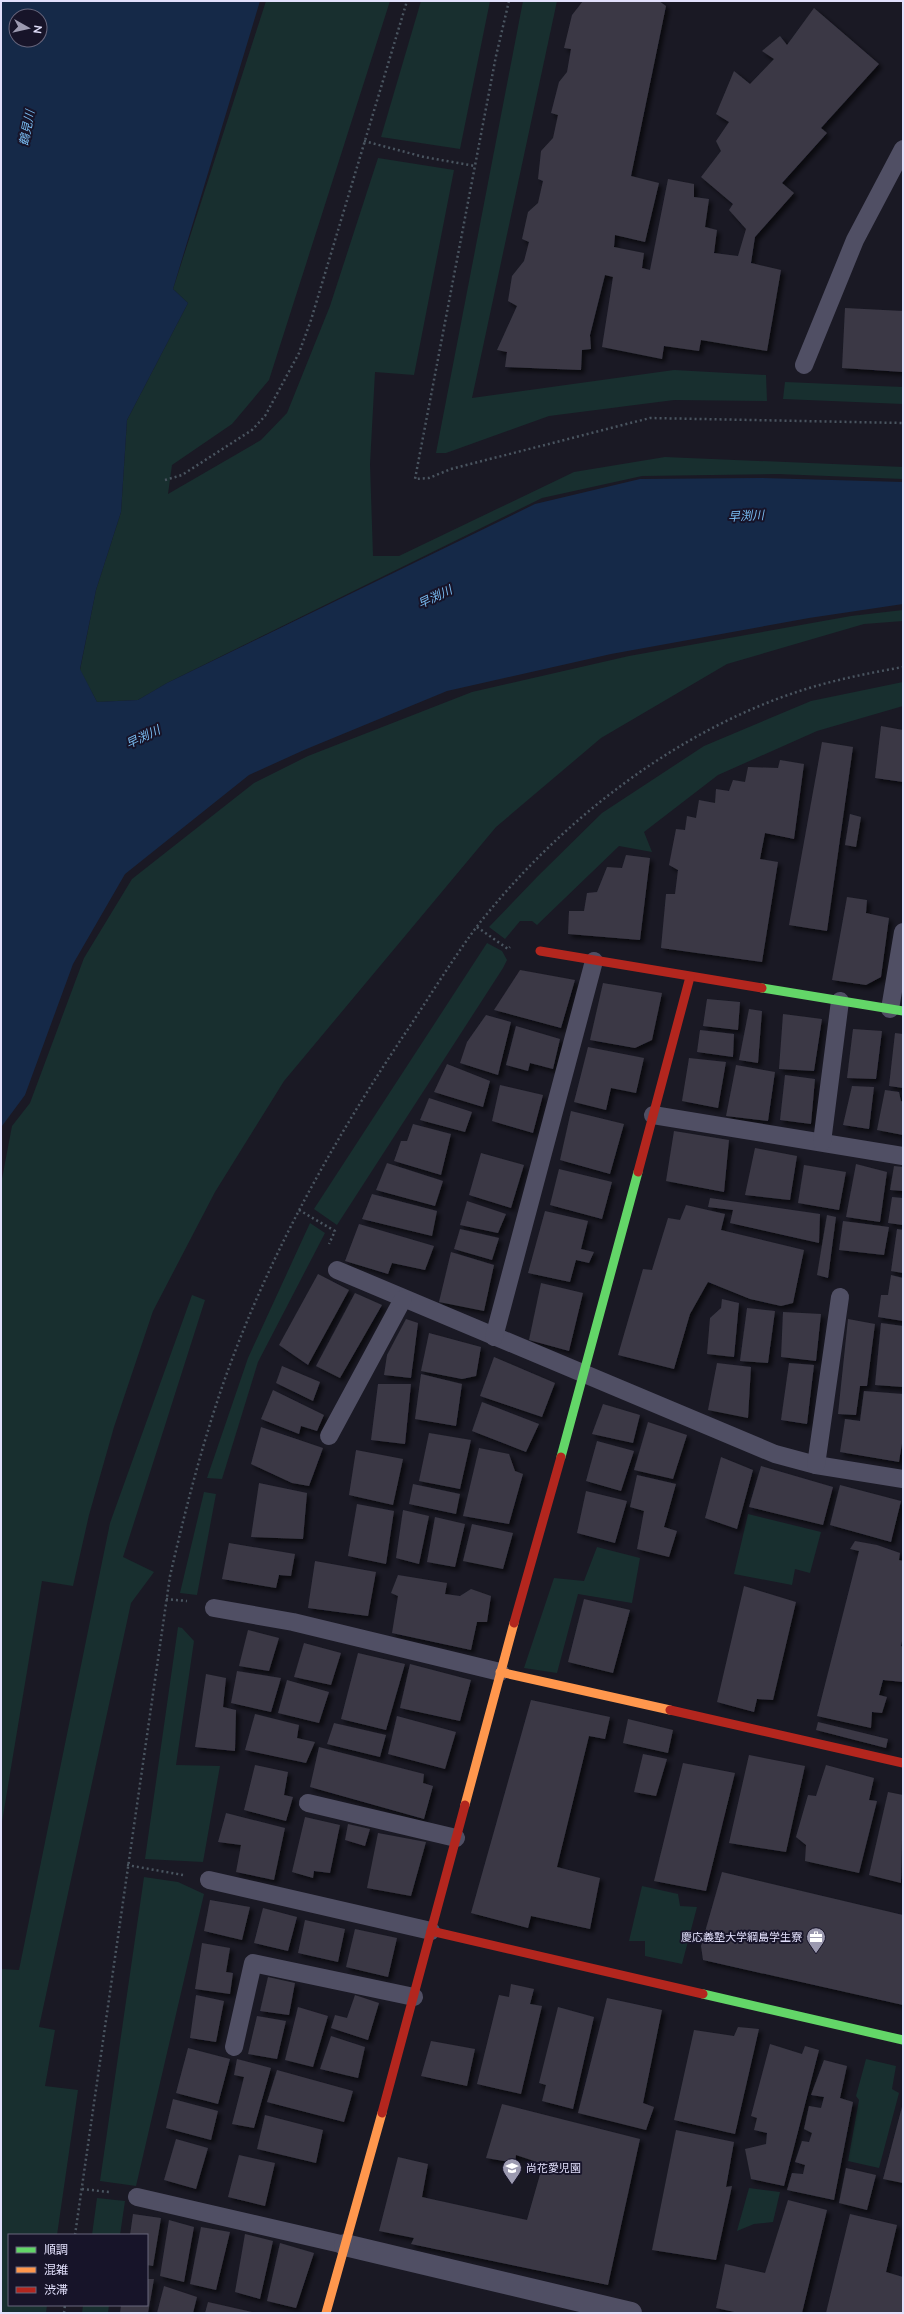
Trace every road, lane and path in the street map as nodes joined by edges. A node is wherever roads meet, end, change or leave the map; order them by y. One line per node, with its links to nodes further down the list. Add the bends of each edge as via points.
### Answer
1 (407, 1): 3 (path)
2 (509, 1): 5 (path)
3 (364, 141): 5 (path, via 424,157); 8 (path, via 304,340 265,416 252,430 189,471)
4 (903, 149): 6 (lane, via 855,240)
5 (475, 166): 7 (path, via 415,479 429,478 451,469 650,418)
6 (804, 365)
7 (903, 423)
8 (165, 480)
9 (903, 667): 10 (path, via 805,689 753,709 678,747 619,788 574,824 522,874)
10 (477, 927): 12 (path); 21 (path, via 365,1094)
11 (903, 932): 17 (lane)
12 (490, 936)
13 (540, 951): 14 (street)
14 (594, 961): 15 (street); 26 (lane)
15 (690, 977): 16 (street); 18 (street)
16 (840, 1001): 17 (street); 19 (lane)
17 (896, 1010)
18 (653, 1115): 19 (lane); 27 (street)
19 (822, 1142): 20 (lane)
20 (903, 1156)
21 (299, 1210): 22 (path, via 335,1231); 31 (path, via 257,1298 228,1371 191,1486)
22 (325, 1250)
23 (337, 1270): 25 (lane)
24 (840, 1298): 29 (lane)
25 (404, 1299): 26 (lane); 28 (lane)
26 (494, 1337): 27 (lane)
27 (584, 1375): 29 (lane, via 775,1454); 34 (street)
28 (329, 1436)
29 (816, 1465): 30 (lane)
30 (903, 1479)
31 (166, 1599): 32 (path); 38 (path)
32 (183, 1601)
33 (214, 1608): 34 (lane, via 293,1622)
34 (500, 1672): 35 (street); 37 (street)
35 (903, 1763)
36 (308, 1803): 37 (lane)
37 (456, 1838): 41 (street)
38 (127, 1866): 39 (path); 45 (path)
39 (186, 1876)
40 (209, 1880): 41 (lane)
41 (431, 1931): 42 (street); 43 (street)
42 (414, 1997): 44 (lane, via 253,1963); 49 (street)
43 (903, 2040)
44 (234, 2047)
45 (82, 2189): 46 (path); 48 (path)
46 (99, 2191)
47 (137, 2197): 49 (lane)
48 (75, 2234)
49 (345, 2245): 50 (street); 51 (street)
50 (326, 2313)
51 (632, 2313)

